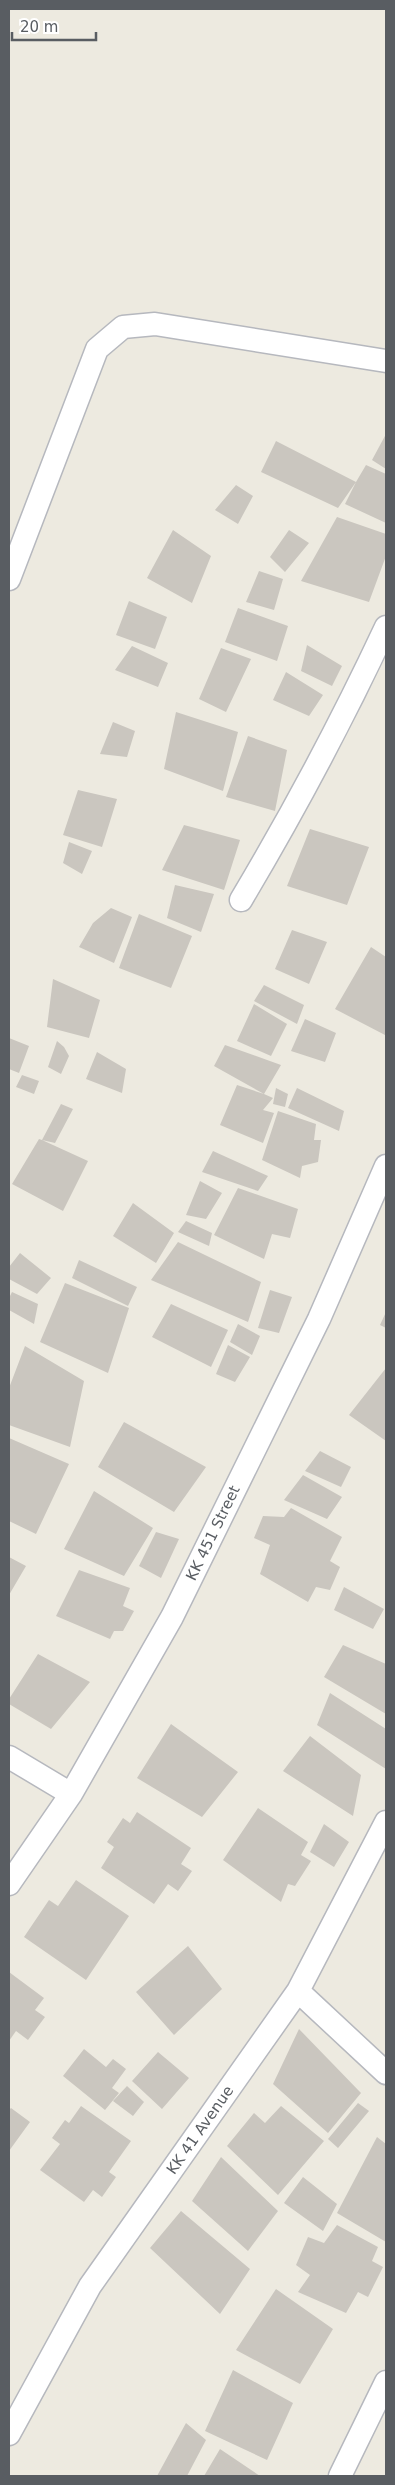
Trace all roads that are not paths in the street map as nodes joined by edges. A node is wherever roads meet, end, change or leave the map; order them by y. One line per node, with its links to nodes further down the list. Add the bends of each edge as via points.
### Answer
1 (386, 361): 2 (street, via 155,324 123,327 97,349)
2 (9, 579)
3 (386, 627): 4 (street, via 342,721)
4 (241, 900)
5 (386, 1166): 7 (street, KK 451 Street, via 318,1318 172,1616)
6 (9, 1757): 7 (street)
7 (71, 1794): 9 (street, KK 451 Street)
8 (386, 1822): 10 (street, KK 41 Avenue)
9 (9, 1884)
10 (298, 1991): 11 (street); 13 (street, KK 41 Avenue, via 90,2286)
11 (386, 2073)
12 (386, 2382): 14 (street)
13 (9, 2434)
14 (340, 2476)

